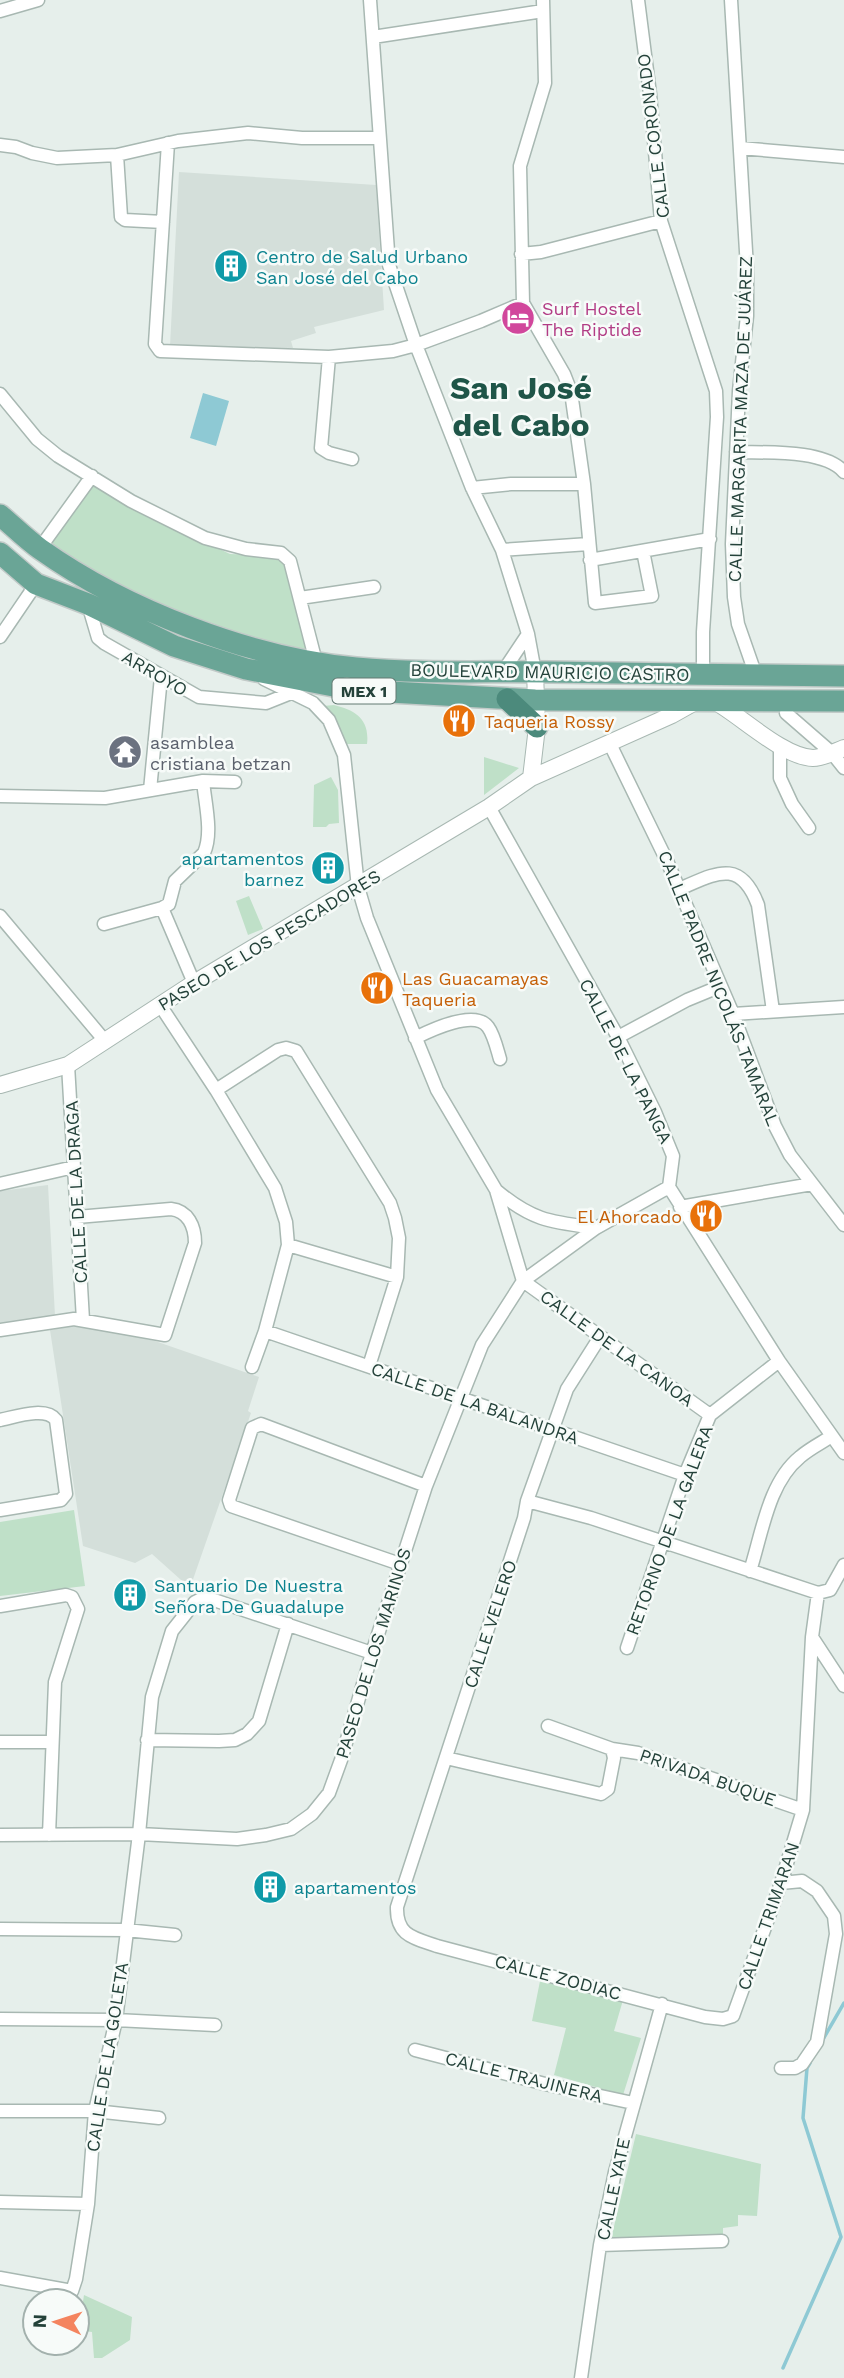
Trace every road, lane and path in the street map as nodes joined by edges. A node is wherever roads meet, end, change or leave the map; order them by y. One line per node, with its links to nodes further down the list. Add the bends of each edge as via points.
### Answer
1 (38, 0): 6 (street)
2 (370, 0): 7 (street)
3 (638, 0): 14 (street, CALLE CORONADO)
4 (731, 0): 11 (street, CALLE MARGARITA MAZA DE JUÁREZ)
5 (543, 6): 7 (street); 16 (street, via 545,83 520,166)
6 (0, 11)
7 (373, 37): 8 (street)
8 (378, 138): 9 (street, via 248,133); 18 (street, via 389,265)
9 (168, 143): 12 (street); 15 (street)
10 (0, 145): 12 (street, via 57,158)
11 (740, 148): 13 (street); 21 (street, CALLE MARGARITA MAZA DE JUÁREZ, via 747,316)
12 (117, 155): 15 (street, via 121,217)
13 (844, 157)
14 (661, 221): 16 (street); 20 (street, CALLE CORONADO)
15 (163, 222): 19 (street, via 157,349)
16 (522, 254): 17 (street)
17 (523, 303): 18 (street); 27 (street, via 571,392)
18 (416, 345): 19 (street); 28 (street)
19 (329, 357): 24 (street, via 321,448)
20 (716, 391): 21 (street); 30 (street, CALLE MARGARITA MAZA DE JUÁREZ)
21 (739, 391): 23 (street, CALLE MARGARITA MAZA DE JUÁREZ)
22 (0, 394): 26 (street, via 37,439)
23 (736, 452): 25 (street, via 802,455 826,460); 44 (street, CALLE MARGARITA MAZA DE JUÁREZ, via 734,597)
24 (352, 459)
25 (844, 471)
26 (92, 476): 32 (street); 39 (street, via 205,538 281,553 290,561)
27 (584, 484): 28 (street); 31 (street)
28 (472, 488): 33 (street)
29 (0, 514): 32 (main road, BOULEVARD MAURICIO CASTRO / MEX 1)
30 (710, 539): 34 (street); 48 (street, CALLE MARGARITA MAZA DE JUÁREZ)
31 (589, 544): 33 (street); 36 (street)
32 (40, 548): 43 (main road, BOULEVARD MAURICIO CASTRO / MEX 1, via 96,583 177,623)
33 (502, 550): 41 (street)
34 (643, 551): 36 (street); 36 (street, via 652,596 595,603)
35 (0, 553): 37 (main road, BOULEVARD MAURICIO CASTRO / MEX 1)
36 (590, 560)
37 (36, 584): 40 (main road, BOULEVARD MAURICIO CASTRO / MEX 1); 42 (street)
38 (374, 587): 39 (street)
39 (300, 598): 43 (street)
40 (88, 604): 45 (main road, BOULEVARD MAURICIO CASTRO / MEX 1, via 174,646); 50 (street, ARROYO, via 98,638)
41 (528, 634): 46 (street); 47 (street)
42 (0, 637)
43 (316, 662): 47 (main road, BOULEVARD MAURICIO CASTRO / MEX 1, via 356,668)
44 (753, 667)
45 (246, 669): 51 (street); 52 (main road, BOULEVARD MAURICIO CASTRO / MEX 1, via 354,690)
46 (535, 672): 47 (main road, BOULEVARD MAURICIO CASTRO / MEX 1); 48 (main road, BOULEVARD MAURICIO CASTRO / MEX 1); 53 (street)
47 (502, 673)
48 (703, 674): 49 (main road, BOULEVARD MAURICIO CASTRO / MEX 1)
49 (844, 676)
50 (161, 677): 51 (street, ARROYO, via 207,699 266,703); 65 (street)
51 (290, 693): 69 (street, via 313,703 339,739)
52 (507, 699): 53 (main road, BOULEVARD MAURICIO CASTRO / MEX 1); 57 (highway)
53 (535, 700): 54 (main road, BOULEVARD MAURICIO CASTRO / MEX 1); 57 (street)
54 (706, 700): 55 (main road, BOULEVARD MAURICIO CASTRO / MEX 1); 58 (street, PASEO DE LOS PESCADORES); 59 (street)
55 (844, 701)
56 (786, 713): 60 (street)
57 (537, 727): 62 (street)
58 (609, 742): 62 (street, PASEO DE LOS PESCADORES); 70 (street, CALLE PADRE NICOLÁS TAMARAL)
59 (780, 746): 60 (street, via 810,758); 68 (street, via 779,778)
60 (838, 750): 61 (street)
61 (844, 768)
62 (531, 778): 67 (street, PASEO DE LOS PESCADORES)
63 (203, 782): 64 (street); 65 (street); 71 (street, via 207,848 175,881 169,904)
64 (235, 782)
65 (150, 790): 66 (street, via 105,798)
66 (0, 796)
67 (489, 807): 69 (street, PASEO DE LOS PESCADORES); 80 (street, CALLE DE LA PANGA)
68 (808, 828)
69 (358, 887): 74 (street, PASEO DE LOS PESCADORES); 81 (street)
70 (679, 889): 75 (street, CALLE PADRE NICOLÁS TAMARAL); 78 (street, via 724,872 737,874 753,892)
71 (162, 908): 73 (street); 74 (street)
72 (0, 916): 82 (street)
73 (104, 924)
74 (194, 983): 76 (street, PASEO DE LOS PESCADORES)
75 (720, 986): 79 (street, CALLE PADRE NICOLÁS TAMARAL); 80 (street)
76 (160, 1005): 82 (street, PASEO DE LOS PESCADORES); 86 (street)
77 (844, 1007): 78 (street)
78 (773, 1011): 79 (street)
79 (733, 1014): 89 (street, CALLE PADRE NICOLÁS TAMARAL, via 775,1126)
80 (618, 1037): 90 (street, CALLE DE LA PANGA, via 667,1138 673,1156)
81 (415, 1038): 83 (street, via 461,1020 480,1021 489,1028); 91 (street, via 437,1090)
82 (105, 1041): 84 (street, PASEO DE LOS PESCADORES)
83 (500, 1059)
84 (68, 1065): 85 (street, PASEO DE LOS PESCADORES); 87 (street, CALLE DE LA DRAGA)
85 (0, 1085)
86 (216, 1090): 97 (street, via 275,1188); 98 (street, via 278,1050 296,1051 390,1203 399,1238)
87 (74, 1167): 88 (street); 94 (street, CALLE DE LA DRAGA)
88 (0, 1184)
89 (813, 1184): 92 (street, CALLE PADRE NICOLÁS TAMARAL); 93 (street)
90 (668, 1187): 93 (street); 96 (street, PASEO DE LOS MARINOS)
91 (496, 1190): 96 (street, via 529,1214); 99 (street)
92 (838, 1205): 95 (street, CALLE PADRE NICOLÁS TAMARAL)
93 (680, 1206): 104 (street)
94 (77, 1217): 100 (street, CALLE DE LA DRAGA); 100 (street, via 177,1210 189,1219 195,1234 164,1335)
95 (844, 1225)
96 (596, 1228): 99 (street, PASEO DE LOS MARINOS)
97 (288, 1245): 98 (street); 102 (street)
98 (397, 1277): 105 (street)
99 (523, 1282): 103 (street, CALLE DE LA CANOA); 107 (street, PASEO DE LOS MARINOS, via 482,1345)
100 (83, 1320): 101 (street)
101 (0, 1330)
102 (265, 1331): 105 (street, CALLE DE LA BALANDRA); 106 (street)
103 (600, 1337): 108 (street, CALLE DE LA CANOA); 110 (street, CALLE VELERO, via 568,1389)
104 (779, 1361): 108 (street, RETORNO DE LA GALERA); 111 (street)
105 (369, 1366): 107 (street, CALLE DE LA BALANDRA)
106 (252, 1367)
107 (460, 1398): 110 (street, CALLE DE LA BALANDRA); 114 (street, PASEO DE LOS MARINOS)
108 (710, 1415): 113 (street, RETORNO DE LA GALERA)
109 (0, 1420): 116 (street, via 46,1413 53,1416 65,1494 61,1500)
110 (552, 1429): 113 (street, CALLE DE LA BALANDRA); 115 (street, CALLE VELERO)
111 (832, 1436): 112 (street); 120 (street, via 788,1469 775,1491)
112 (844, 1453)
113 (685, 1475): 117 (street, RETORNO DE LA GALERA)
114 (426, 1486): 118 (street, PASEO DE LOS MARINOS); 118 (street, via 261,1424 252,1429 229,1500 231,1506)
115 (527, 1501): 117 (street); 133 (street, CALLE VELERO)
116 (0, 1510)
117 (662, 1541): 120 (street); 125 (street, RETORNO DE LA GALERA)
118 (400, 1564): 126 (street, PASEO DE LOS MARINOS)
119 (844, 1565): 121 (street, via 830,1590)
120 (750, 1571): 121 (street)
121 (818, 1592): 124 (street, CALLE TRIMARAN)
122 (0, 1606): 131 (street, via 66,1595 76,1602 76,1619 55,1682)
123 (288, 1624): 126 (street); 129 (street, via 259,1721 247,1734 236,1740); 129 (street, CALLE DE LA GOLETA, via 200,1598 172,1631 152,1697)
124 (812, 1637): 127 (street); 134 (street, CALLE TRIMARAN)
125 (626, 1648)
126 (372, 1653): 137 (street, PASEO DE LOS MARINOS, via 329,1793 312,1814 291,1829 237,1839)
127 (844, 1686)
128 (548, 1726): 132 (street, PRIVADA BUQUE)
129 (147, 1740): 137 (street, CALLE DE LA GOLETA)
130 (0, 1742): 131 (street)
131 (51, 1742): 136 (street)
132 (612, 1749): 133 (street, via 610,1781 601,1794); 134 (street, PRIVADA BUQUE, via 638,1753)
133 (446, 1758): 139 (street, CALLE VELERO)
134 (803, 1810): 138 (street, CALLE TRIMARAN)
135 (0, 1835): 136 (street, PASEO DE LOS MARINOS)
136 (49, 1835): 137 (street, PASEO DE LOS MARINOS)
137 (139, 1835): 141 (street, CALLE DE LA GOLETA)
138 (781, 1883): 145 (street, CALLE TRIMARAN, via 736,2010); 149 (street, via 802,1881 817,1891 834,1916 836,1934 817,2042 802,2064)
139 (397, 1919): 143 (street, CALLE ZODIAC, via 412,1937)
140 (0, 1929): 141 (street)
141 (126, 1930): 142 (street); 146 (street, CALLE DE LA GOLETA)
142 (175, 1935)
143 (662, 2004): 145 (street, CALLE ZODIAC); 150 (street, CALLE YATE)
144 (0, 2019): 146 (street)
145 (728, 2019)
146 (116, 2020): 147 (street); 152 (street, CALLE DE LA GOLETA)
147 (215, 2025)
148 (415, 2050): 150 (street, CALLE TRAJINERA)
149 (781, 2068)
150 (633, 2104): 157 (street, CALLE YATE)
151 (0, 2111): 152 (street)
152 (96, 2111): 153 (street); 155 (street, CALLE DE LA GOLETA)
153 (159, 2118)
154 (0, 2202): 155 (street)
155 (88, 2204): 158 (street, CALLE DE LA GOLETA, via 72,2291)
156 (722, 2241): 157 (street)
157 (600, 2245): 159 (street, CALLE YATE)
158 (0, 2278)
159 (581, 2378)

